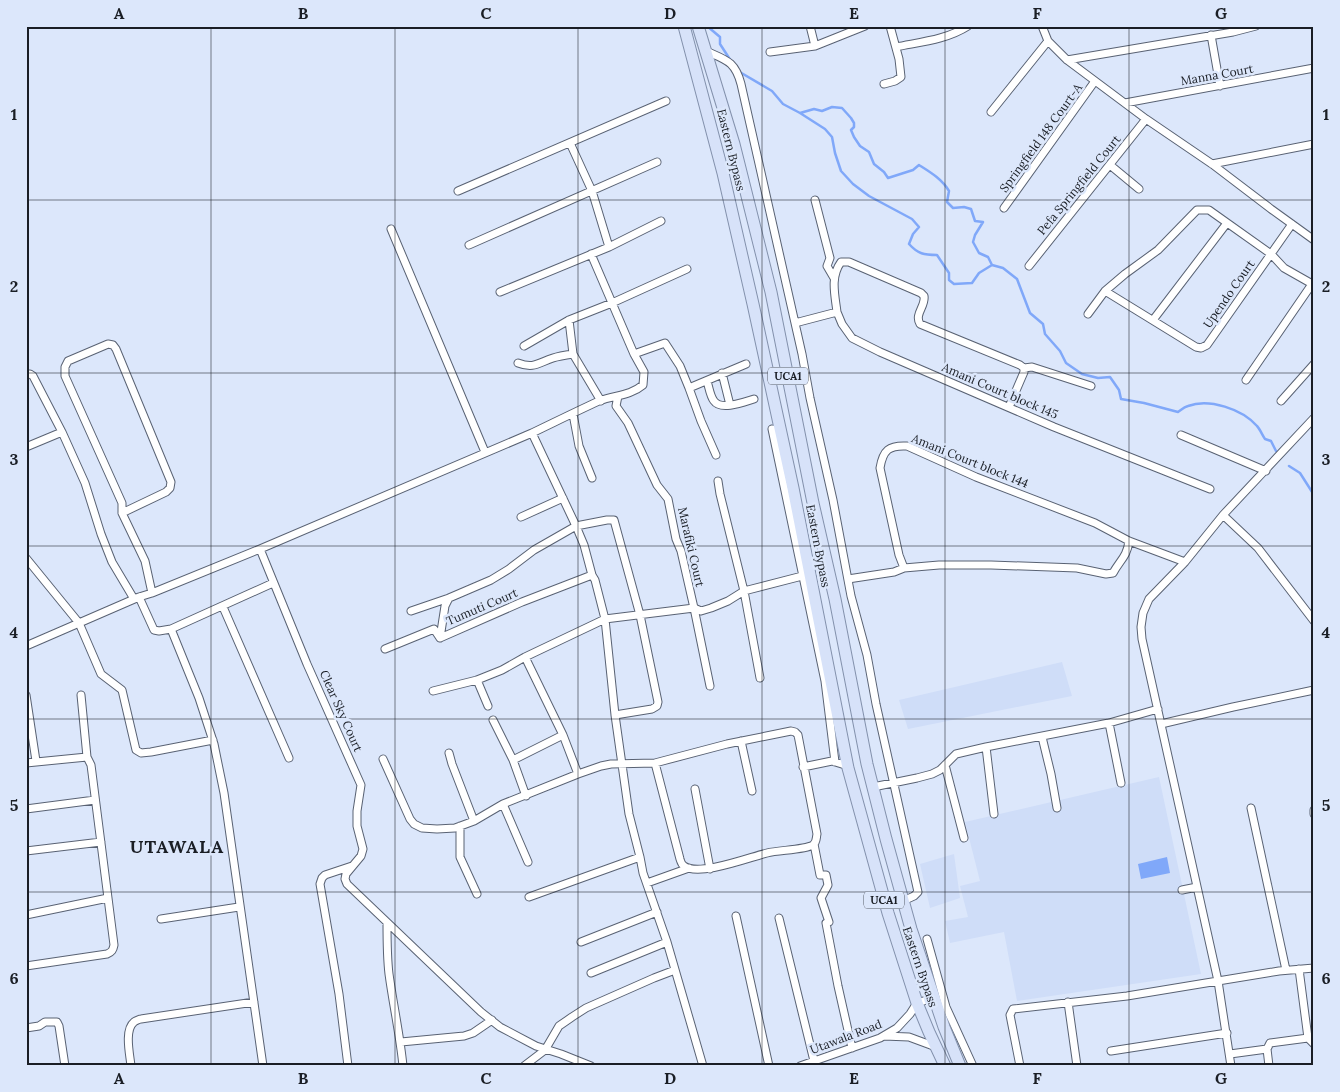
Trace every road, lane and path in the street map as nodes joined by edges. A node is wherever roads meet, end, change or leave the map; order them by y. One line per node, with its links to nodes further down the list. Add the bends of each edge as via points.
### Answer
1 (684, 26): 98 (main road, Eastern Bypass / UCA1, via 743,260 791,479)
2 (698, 26): 13 (main road, Eastern Bypass / UCA1)
3 (810, 26): 11 (street)
4 (865, 26): 11 (street)
5 (890, 26): 12 (street)
6 (968, 26): 12 (street, via 942,38)
7 (1042, 26): 10 (street)
8 (1256, 26): 9 (street)
9 (1211, 36): 15 (street); 19 (street)
10 (1048, 42): 15 (street); 22 (street)
11 (815, 46): 14 (street)
12 (896, 47): 18 (street, via 901,77)
13 (706, 50): 54 (street, via 728,61 738,73); 106 (main road, Eastern Bypass / UCA1, via 734,144 771,292)
14 (770, 52)
15 (1067, 60): 17 (street)
16 (1314, 68): 19 (street, Manna Court)
17 (1096, 81): 21 (street); 33 (street, Springfield 148 Court-A)
18 (884, 84)
19 (1220, 86): 21 (street, Manna Court)
20 (666, 101): 24 (street)
21 (1125, 103): 23 (street)
22 (991, 112)
23 (1146, 119): 27 (street, Pefa Springfield Court); 28 (street)
24 (570, 143): 30 (street); 31 (street)
25 (1314, 144): 28 (street)
26 (657, 162): 31 (street)
27 (1110, 164): 29 (street); 43 (street, Pefa Springfield Court)
28 (1212, 164): 36 (street)
29 (1139, 189)
30 (458, 191)
31 (592, 191): 39 (street); 40 (street)
32 (815, 200): 45 (street, via 830,258 827,266)
33 (1004, 208)
34 (661, 221): 40 (street)
35 (1227, 223): 42 (street, Upendo Court); 47 (street, Upendo Court, via 1209,210 1197,210 1158,250); 53 (street)
36 (1292, 224): 38 (street); 42 (street, Upendo Court)
37 (392, 229): 81 (street)
38 (1314, 240)
39 (469, 245)
40 (608, 247): 41 (street)
41 (590, 254): 48 (street); 49 (street)
42 (1271, 254): 46 (street, Upendo Court, via 1284,268); 53 (street, Upendo Court, via 1201,348)
43 (1029, 266)
44 (687, 270): 49 (street)
45 (834, 278): 50 (street); 61 (street, via 841,262 849,262 920,293 925,301 918,316 920,324)
46 (1313, 284): 64 (street, Upendo Court)
47 (1105, 291): 51 (street, Upendo Court); 53 (street, Upendo Court)
48 (500, 292)
49 (612, 302): 52 (street); 57 (street)
50 (837, 312): 54 (street); 73 (street, Amani Court block 145, via 852,338)
51 (1088, 314)
52 (569, 320): 55 (street); 56 (street)
53 (1152, 320)
54 (795, 323): 99 (street)
55 (524, 346)
56 (573, 354): 58 (street, via 533,366); 70 (street)
57 (634, 354): 67 (street, via 665,343 680,366); 68 (street, via 644,372 642,385)
58 (518, 364)
59 (746, 364): 62 (street)
60 (1314, 364): 71 (street)
61 (1024, 368): 66 (street, via 1032,367); 73 (street, Amani Court block 145)
62 (722, 373): 65 (street); 72 (street)
63 (26, 374): 77 (street, via 33,376)
64 (1246, 380)
65 (706, 381): 67 (street); 72 (street, via 714,402)
66 (1091, 386)
67 (688, 388): 82 (street)
68 (618, 396): 70 (street); 108 (street, Marafiki Court, via 616,406 628,423 657,485 668,499)
69 (754, 399): 72 (street)
70 (601, 401): 74 (street)
71 (1282, 402)
72 (730, 405)
73 (1009, 408): 86 (street, Amani Court block 145)
74 (573, 414): 78 (street); 84 (street, via 579,446)
75 (1314, 418): 83 (street)
76 (772, 429): 98 (street)
77 (62, 432): 80 (street); 104 (street, via 85,482 112,562)
78 (532, 433): 81 (street); 87 (street)
79 (1181, 434): 83 (street)
80 (26, 447)
81 (485, 452): 93 (street)
82 (716, 455)
83 (1266, 470): 89 (street)
84 (592, 478)
85 (718, 481): 101 (street)
86 (1210, 489)
87 (563, 498): 90 (street); 91 (street)
88 (122, 513): 88 (street, via 166,492 171,482 116,348 108,344 68,361 65,367 66,376 122,503); 102 (street, via 145,561)
89 (1223, 515): 95 (street); 112 (street, via 1258,548)
90 (521, 517)
91 (576, 526): 97 (street); 105 (street, via 497,576); 110 (street, via 614,520)
92 (1129, 541): 95 (street, Amani Court block 144); 96 (street, via 1125,556 1112,573 1106,574 1077,568 1001,565); 96 (street, Amani Court block 144, via 1096,523 976,477 907,446 896,446 888,449 882,457 880,468)
93 (260, 549): 100 (street, Clear Sky Court); 102 (street)
94 (26, 558): 113 (street)
95 (1185, 562): 127 (street, via 1149,599 1143,613 1142,639)
96 (904, 568): 99 (street)
97 (592, 575): 111 (street); 115 (street, Tumuti Court)
98 (806, 575): 101 (street); 133 (main road, Eastern Bypass / UCA1); 145 (street)
99 (848, 580): 103 (street)
100 (273, 583): 107 (street); 174 (street, Clear Sky Court, via 361,785 357,826 363,849)
101 (744, 591): 108 (street, via 711,608 701,611); 119 (street)
102 (152, 593): 104 (street)
103 (851, 596): 106 (street); 152 (street, via 867,655)
104 (136, 598): 113 (street); 114 (street, via 154,630)
105 (449, 598): 109 (street); 115 (street)
106 (835, 599): 132 (main road, Eastern Bypass / UCA1)
107 (223, 606): 114 (street); 141 (street)
108 (694, 608): 110 (street); 121 (street, Marafiki Court)
109 (411, 611)
110 (640, 614): 111 (street); 128 (street, via 657,706)
111 (605, 619): 118 (street); 128 (street)
112 (1314, 621)
113 (79, 623): 116 (street); 136 (street, via 101,674 122,690 136,750 151,752)
114 (171, 629): 136 (street)
115 (440, 638): 117 (street, Tumuti Court, via 434,629)
116 (26, 646)
117 (385, 649)
118 (526, 657): 120 (street); 134 (street)
119 (760, 678)
120 (477, 680): 123 (street); 126 (street)
121 (710, 686)
122 (1314, 690): 131 (street)
123 (432, 691)
124 (81, 695): 140 (street)
125 (26, 696): 144 (street)
126 (488, 706)
127 (1158, 709): 130 (street); 131 (street)
128 (614, 715): 148 (street)
129 (493, 720): 143 (street)
130 (1110, 723): 135 (street); 153 (street)
131 (1161, 724): 178 (street)
132 (860, 727): 133 (main road); 154 (main road, Eastern Bypass / UCA1)
133 (840, 730): 145 (main road, Eastern Bypass / UCA1)
134 (563, 735): 143 (street); 151 (street)
135 (1042, 737): 138 (street); 160 (street)
136 (213, 740): 184 (street, via 224,793)
137 (741, 741): 147 (street); 150 (street, via 795,732); 156 (street)
138 (986, 747): 149 (street, via 956,754); 164 (street)
139 (449, 753): 166 (street)
140 (87, 757): 144 (street); 158 (street, via 92,765)
141 (289, 758)
142 (383, 759): 167 (street, via 414,824 437,829)
143 (513, 760): 157 (street)
144 (36, 761): 146 (street)
145 (840, 761): 150 (street); 204 (main road, Eastern Bypass / UCA1)
146 (26, 763)
147 (654, 763): 148 (street); 175 (street, via 682,863)
148 (621, 764): 151 (street, via 601,766); 172 (street)
149 (945, 765): 152 (street, via 932,774); 168 (street)
150 (803, 767): 170 (street, via 817,834)
151 (578, 774): 157 (street)
152 (893, 783): 154 (street); 183 (street, via 918,892)
153 (1121, 783)
154 (873, 787): 183 (main road, Eastern Bypass / UCA1)
155 (695, 788): 176 (street)
156 (752, 791)
157 (526, 796): 159 (street)
158 (95, 800): 162 (street); 169 (street)
159 (504, 804): 166 (street); 173 (street)
160 (1057, 808)
161 (1251, 808): 198 (street)
162 (26, 809)
163 (1314, 810): 165 (street)
164 (994, 814)
165 (1314, 814)
166 (474, 821): 167 (street)
167 (460, 826): 180 (street, via 460,857)
168 (964, 838)
169 (101, 842): 171 (street); 182 (street)
170 (814, 844): 176 (street); 212 (street, via 820,875 826,875 828,885 821,898 829,922 826,923)
171 (26, 851)
172 (640, 857): 177 (street); 181 (street)
173 (528, 862)
174 (353, 866): 190 (street, Clear Sky Court, via 346,874 346,884); 222 (street, via 325,875 320,884)
175 (689, 868): 176 (street); 177 (street)
176 (710, 868)
177 (647, 883): 185 (street)
178 (1197, 886): 179 (street); 200 (street)
179 (1182, 890)
180 (477, 894)
181 (530, 897)
182 (108, 898): 186 (street); 194 (street, via 114,945 111,953)
183 (903, 901): 201 (main road, Eastern Bypass / UCA1)
184 (239, 907): 189 (street); 202 (street)
185 (657, 912): 192 (street); 193 (street)
186 (26, 915)
187 (736, 916): 227 (street)
188 (780, 918): 218 (street)
189 (162, 919)
190 (387, 923): 205 (street); 210 (street, via 389,974)
191 (927, 939): 231 (street, via 946,1007)
192 (581, 942)
193 (667, 942): 197 (street); 199 (street)
194 (26, 966)
195 (1314, 968): 196 (street)
196 (1299, 969): 198 (street); 209 (street)
197 (675, 970): 215 (street, via 579,1013 559,1026); 226 (street)
198 (1283, 970): 200 (street)
199 (591, 974)
200 (1218, 981): 203 (street); 207 (street)
201 (933, 998): 204 (street); 230 (main road, Eastern Bypass / UCA1)
202 (254, 1002): 220 (street, via 134,1022 128,1040); 221 (street)
203 (1068, 1002): 232 (street, via 1011,1011); 233 (street)
204 (918, 1003): 208 (street, Utawala Road, via 897,1028); 213 (main road, Eastern Bypass / UCA1)
205 (492, 1020): 210 (street, via 464,1036); 215 (street)
206 (26, 1028): 219 (street, via 57,1022)
207 (1227, 1033): 216 (street); 217 (street)
208 (883, 1036): 212 (street, Utawala Road); 213 (street, via 909,1037)
209 (1308, 1038): 211 (street); 214 (street, via 1270,1043)
210 (401, 1042): 223 (street)
211 (1314, 1044)
212 (852, 1048): 218 (street, Utawala Road)
213 (936, 1048): 229 (main road, Eastern Bypass / UCA1)
214 (1267, 1049): 217 (street); 235 (street)
215 (546, 1050): 224 (street); 225 (street)
216 (1111, 1051)
217 (1230, 1054): 234 (street)
218 (814, 1061): 228 (street, Utawala Road)
219 (65, 1066)
220 (131, 1066)
221 (263, 1066)
222 (348, 1066)
223 (403, 1066)
224 (524, 1066)
225 (591, 1066)
226 (703, 1066)
227 (768, 1066)
228 (800, 1066)
229 (945, 1066)
230 (960, 1066)
231 (973, 1066)
232 (1020, 1066)
233 (1077, 1066)
234 (1232, 1066)
235 (1269, 1066)

